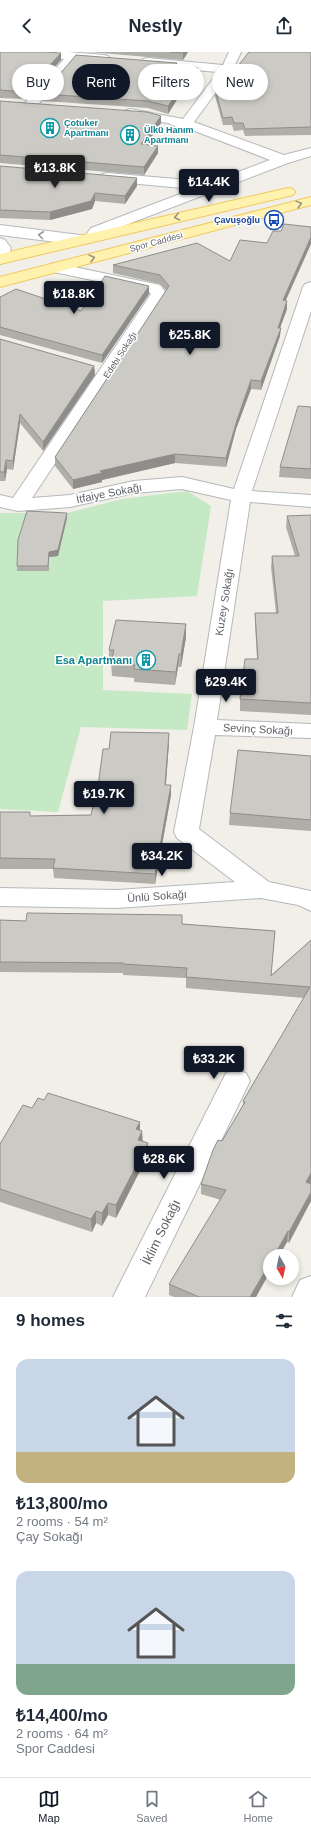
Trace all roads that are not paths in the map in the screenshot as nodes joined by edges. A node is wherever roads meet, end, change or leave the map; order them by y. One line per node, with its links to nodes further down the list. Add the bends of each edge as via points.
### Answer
1 (27, 52): 3 (street)
2 (235, 52): 6 (street)
3 (72, 56): 4 (street); 10 (street)
4 (119, 60)
5 (134, 61): 7 (street)
6 (229, 64)
7 (212, 67)
8 (212, 88): 13 (street)
9 (15, 104): 10 (street)
10 (30, 105): 11 (street)
11 (45, 106)
12 (117, 112): 13 (street, via 148,114)
13 (185, 125): 15 (street, via 205,130)
14 (311, 152): 15 (street)
15 (283, 160): 17 (street)
16 (95, 176): 17 (street)
17 (214, 187): 22 (street, via 96,231)
18 (311, 187): 22 (main road, Spor Caddesi, one-way to 22)
19 (311, 201): 26 (main road, Spor Caddesi, one-way to 19)
20 (0, 230): 22 (street, one-way to 20)
21 (0, 236): 24 (street)
22 (86, 238): 24 (main road, Spor Caddesi)
23 (0, 243): 25 (street, via 3,248)
24 (40, 249): 25 (main road, Spor Caddesi); 26 (main road, via 52,256)
25 (0, 259)
26 (55, 268): 27 (main road, Spor Caddesi); 32 (street, Edebi Sokağı, via 154,288 159,294 102,369)
27 (0, 282)
28 (311, 287): 29 (street, Kuzey Sokağı)
29 (241, 496): 30 (street, İtfaiye Sokağı); 32 (street, İtfaiye Sokağı, via 182,484 134,487 70,501); 33 (street, Kuzey Sokağı)
30 (311, 501)
31 (0, 502): 32 (street, İtfaiye Sokağı)
32 (18, 505)
33 (205, 727): 34 (street, Sevinç Sokağı); 35 (street, Kuzey Sokağı, via 186,832)
34 (311, 731)
35 (262, 888): 36 (street, Ünlü Sokağı, via 117,899); 37 (street, Ünlü Sokağı)
36 (0, 897)
37 (309, 899)
38 (236, 1081): 40 (street, İklim Sokağı)
39 (311, 1290): 41 (street)
40 (129, 1297)
41 (308, 1297)

